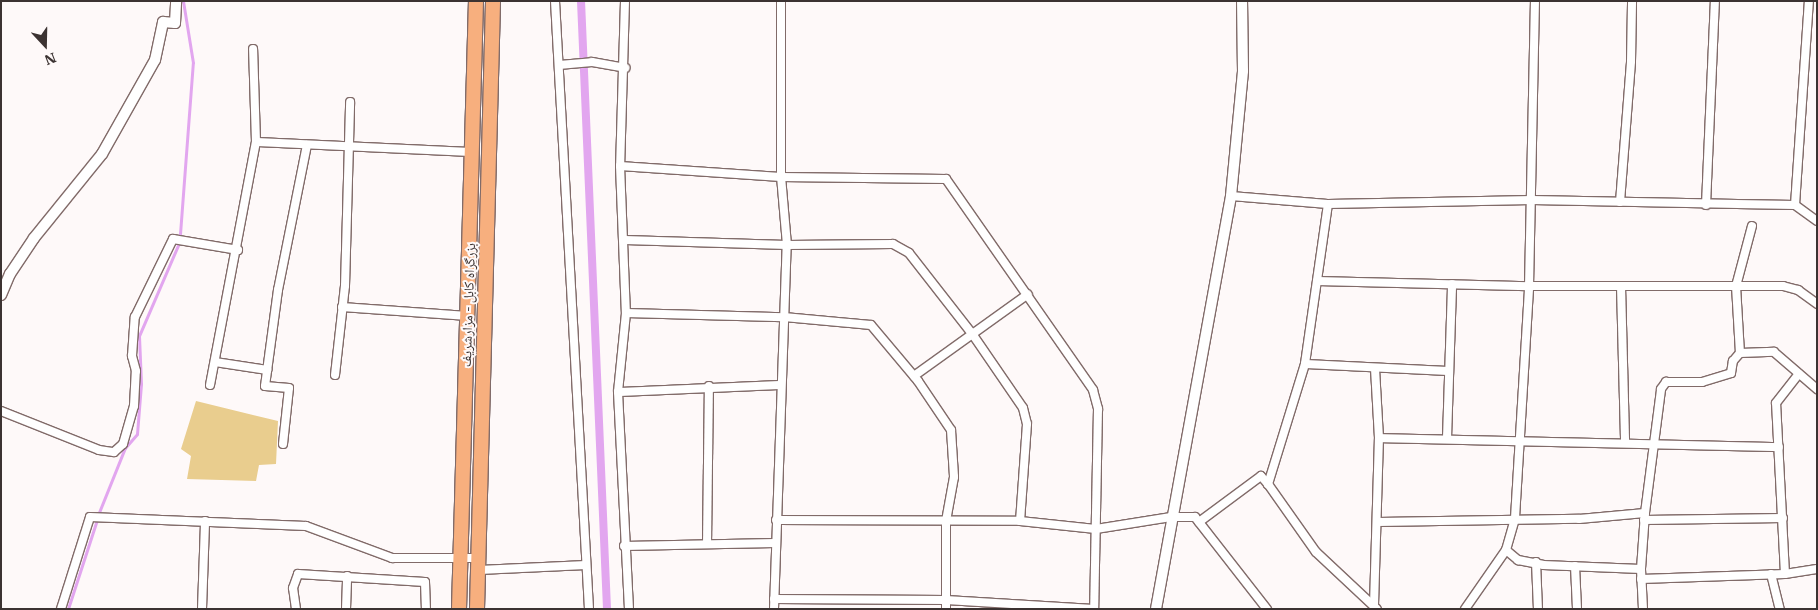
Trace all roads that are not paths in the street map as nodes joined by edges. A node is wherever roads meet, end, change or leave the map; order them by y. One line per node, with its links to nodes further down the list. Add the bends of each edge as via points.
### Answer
1 (176, 1): 39 (main road, via 175,24 163,22 155,60 102,154 34,238 10,274)
2 (476, 1): 19 (highway, بزرگراه کابل - مزارشریف)
3 (493, 1): 86 (highway, بزرگراه کابل - مزارشریف)
4 (555, 1): 13 (street)
5 (625, 1): 14 (street)
6 (780, 1): 21 (street)
7 (1242, 1): 22 (main road, via 1243,71)
8 (1535, 1): 23 (street)
9 (1632, 1): 24 (street, via 1631,61)
10 (1715, 1): 26 (street)
11 (1809, 1): 27 (street)
12 (252, 49): 16 (street)
13 (559, 66): 14 (street, via 592,62); 87 (street)
14 (625, 68): 20 (street)
15 (350, 102): 18 (street)
16 (256, 142): 17 (street); 32 (street)
17 (307, 145): 18 (street); 50 (street, via 278,290)
18 (347, 148): 19 (street); 41 (street)
19 (472, 152): 43 (highway, بزرگراه کابل - مزارشریف)
20 (620, 166): 21 (street); 30 (street)
21 (781, 177): 31 (street); 38 (street, via 946,179)
22 (1231, 196): 25 (street); 69 (main road)
23 (1532, 200): 24 (street); 25 (street); 35 (street)
24 (1620, 202): 26 (street)
25 (1328, 204): 33 (street)
26 (1706, 205): 27 (street)
27 (1795, 205): 28 (street)
28 (1817, 221)
29 (1752, 226): 37 (street)
30 (625, 240): 31 (street); 42 (street)
31 (787, 245): 44 (street); 45 (street, via 892,244 909,253)
32 (238, 250): 47 (street); 60 (street, via 174,239 162,258 135,317 132,356 136,371 134,406 123,444 114,452 99,450)
33 (1317, 281): 34 (street); 48 (street)
34 (1452, 284): 35 (street); 51 (street)
35 (1529, 286): 36 (street); 63 (street)
36 (1621, 286): 37 (street); 64 (street)
37 (1736, 286): 40 (street, via 1783,286 1798,290); 46 (street)
38 (1028, 294): 45 (street); 79 (street, via 1093,390 1098,409)
39 (1, 295)
40 (1817, 304)
41 (342, 307): 43 (street); 53 (street)
42 (626, 313): 44 (street); 59 (street)
43 (468, 316): 84 (highway, بزرگراه کابل - مزارشریف)
44 (784, 317): 54 (street, via 871,324); 56 (street)
45 (973, 335): 54 (street); 76 (street, via 1023,408 1027,424)
46 (1740, 353): 52 (street, via 1774,352); 65 (street, via 1733,361 1731,373 1712,380 1664,383)
47 (215, 362): 50 (street); 55 (street)
48 (1304, 364): 49 (street); 68 (street)
49 (1375, 368): 51 (street); 61 (street)
50 (267, 370): 66 (street, via 265,386 289,388)
51 (1449, 371): 62 (street)
52 (1799, 374): 58 (street); 67 (street, via 1776,402)
53 (335, 375)
54 (914, 376): 74 (street, via 951,430 954,477)
55 (210, 385)
56 (781, 385): 57 (street); 73 (street)
57 (709, 386): 59 (street); 81 (street)
58 (1817, 390)
59 (618, 392): 82 (street)
60 (1, 411)
61 (1379, 438): 62 (street); 78 (street)
62 (1448, 438): 63 (street)
63 (1520, 441): 64 (street); 71 (street)
64 (1625, 442): 65 (street)
65 (1653, 443): 67 (street); 70 (street)
66 (283, 444)
67 (1779, 447): 72 (street)
68 (1268, 484): 77 (street, via 1261,476); 97 (street, via 1316,552)
69 (1171, 517): 77 (street, via 1195,517); 79 (street); 110 (main road)
70 (1645, 517): 71 (street); 72 (street); 89 (street)
71 (1515, 518): 78 (street); 83 (street)
72 (1783, 518): 92 (street)
73 (776, 520): 74 (street); 80 (street)
74 (946, 520): 76 (street); 96 (street)
75 (205, 521): 84 (street, via 306,526 392,558); 98 (street, via 90,517); 99 (street)
76 (1020, 521): 79 (street)
77 (1199, 522): 111 (street)
78 (1378, 522): 97 (street)
79 (1096, 529): 109 (street)
80 (775, 543): 81 (street); 95 (street)
81 (707, 544): 82 (street)
82 (624, 546): 106 (street)
83 (1506, 550): 85 (street, via 1518,560); 112 (street)
84 (462, 558): 86 (street); 103 (highway, بزرگراه کابل - مزارشریف)
85 (1536, 562): 88 (street); 113 (street)
86 (479, 564): 87 (street); 104 (highway, بزرگراه کابل - مزارشریف)
87 (586, 565): 105 (street)
88 (1575, 566): 89 (street); 114 (street)
89 (1641, 569): 94 (street)
90 (1817, 569): 92 (street)
91 (1770, 574): 92 (street); 94 (street); 116 (street)
92 (1785, 574)
93 (347, 576): 100 (street, via 298,574 293,588); 101 (street); 102 (street, via 426,582)
94 (1641, 579): 115 (street)
95 (774, 599): 96 (street); 107 (street)
96 (946, 600): 108 (street); 109 (street)
97 (1375, 607)
98 (61, 609)
99 (202, 609)
100 (296, 609)
101 (346, 609)
102 (426, 609)
103 (459, 609)
104 (477, 609)
105 (589, 609)
106 (629, 609)
107 (774, 609)
108 (946, 609)
109 (1094, 609)
110 (1156, 609)
111 (1267, 609)
112 (1465, 609)
113 (1538, 609)
114 (1578, 609)
115 (1642, 609)
116 (1780, 609)

